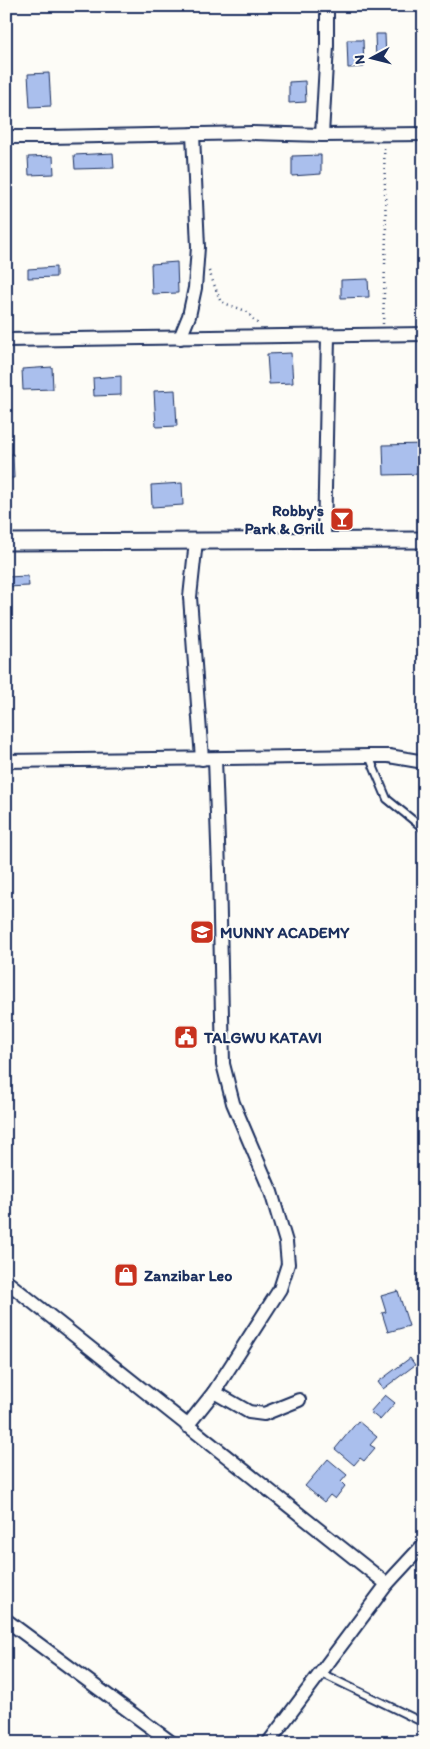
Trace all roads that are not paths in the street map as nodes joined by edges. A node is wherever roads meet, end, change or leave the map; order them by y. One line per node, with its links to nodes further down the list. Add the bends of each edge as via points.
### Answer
1 (327, 6): 4 (street)
2 (193, 134): 4 (street); 5 (street); 6 (street, via 198,247)
3 (424, 134): 4 (street)
4 (322, 135)
5 (6, 137)
6 (189, 316): 9 (street); 10 (street)
7 (424, 334): 8 (street)
8 (328, 336): 10 (street); 12 (street)
9 (180, 338): 10 (street); 11 (street)
10 (202, 339)
11 (6, 340)
12 (324, 540): 13 (street); 14 (street)
13 (424, 540)
14 (196, 541): 15 (street); 17 (street, via 190,597)
15 (6, 542)
16 (369, 756): 17 (street); 19 (street); 20 (lane, via 387,799)
17 (208, 759): 18 (street); 22 (street, via 219,870 223,1064 233,1104 271,1192 286,1242 288,1264 280,1289)
18 (6, 761)
19 (424, 762)
20 (424, 829)
21 (6, 1281): 24 (street)
22 (214, 1392): 23 (street, via 250,1412 264,1414); 24 (street)
23 (299, 1400)
24 (187, 1426): 26 (street)
25 (424, 1544): 26 (street)
26 (387, 1584): 28 (street)
27 (6, 1620): 30 (street)
28 (321, 1672): 29 (lane); 31 (street)
29 (424, 1723)
30 (172, 1743)
31 (268, 1743)

